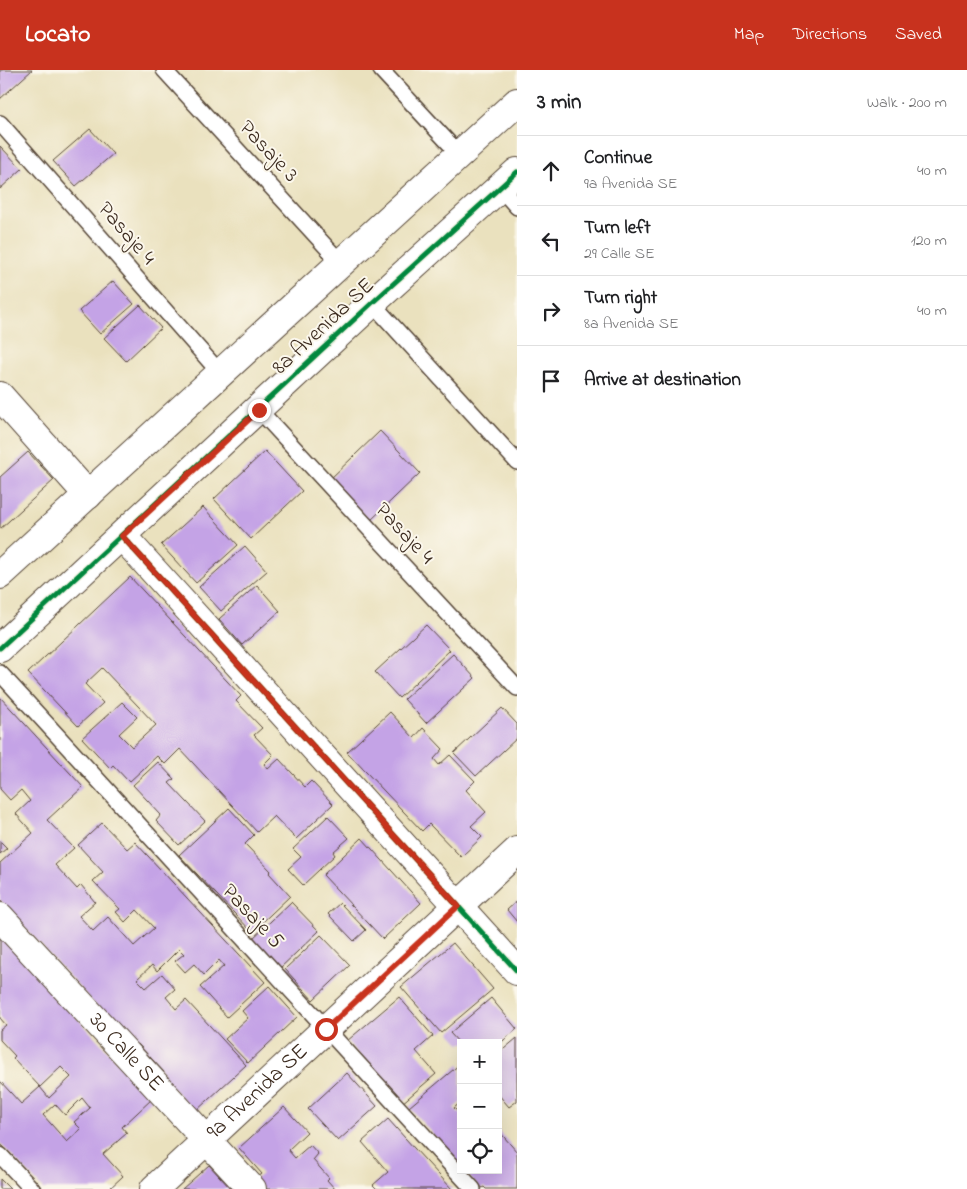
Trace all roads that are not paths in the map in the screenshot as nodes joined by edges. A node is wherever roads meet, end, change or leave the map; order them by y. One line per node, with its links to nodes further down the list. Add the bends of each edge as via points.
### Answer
1 (164, 70): 7 (lane, Pasaje 3)
2 (382, 70): 5 (lane)
3 (517, 102): 5 (street, 8a Avenida SE)
4 (0, 124): 9 (lane, Pasaje 4)
5 (460, 155): 7 (street, 8a Avenida SE)
6 (511, 189): 8 (street, 8a Avenida SE)
7 (341, 263): 9 (street, 8a Avenida SE)
8 (372, 303): 11 (street, 8a Avenida SE); 12 (lane)
9 (220, 373): 13 (street, 8a Avenida SE)
10 (0, 396): 13 (street)
11 (259, 410): 14 (street, 8a Avenida SE); 18 (lane, Pasaje 4)
12 (517, 462)
13 (88, 495): 15 (street, 8a Avenida SE)
14 (122, 536): 16 (street, 8a Avenida SE); 20 (street)
15 (4, 563)
16 (0, 648)
17 (0, 673): 23 (lane, Pasaje 5)
18 (517, 688)
19 (517, 851): 20 (street, 9a Avenida SE)
20 (458, 906): 22 (street); 23 (street, 9a Avenida SE)
21 (0, 917): 24 (street, 30 Calle SE)
22 (517, 971)
23 (326, 1029): 24 (street, 9a Avenida SE); 29 (lane, Pasaje 5)
24 (207, 1140): 27 (street, 9a Avenida SE); 28 (street, 30 Calle SE)
25 (0, 1155): 26 (lane)
26 (32, 1189)
27 (154, 1189)
28 (252, 1189)
29 (474, 1189)

